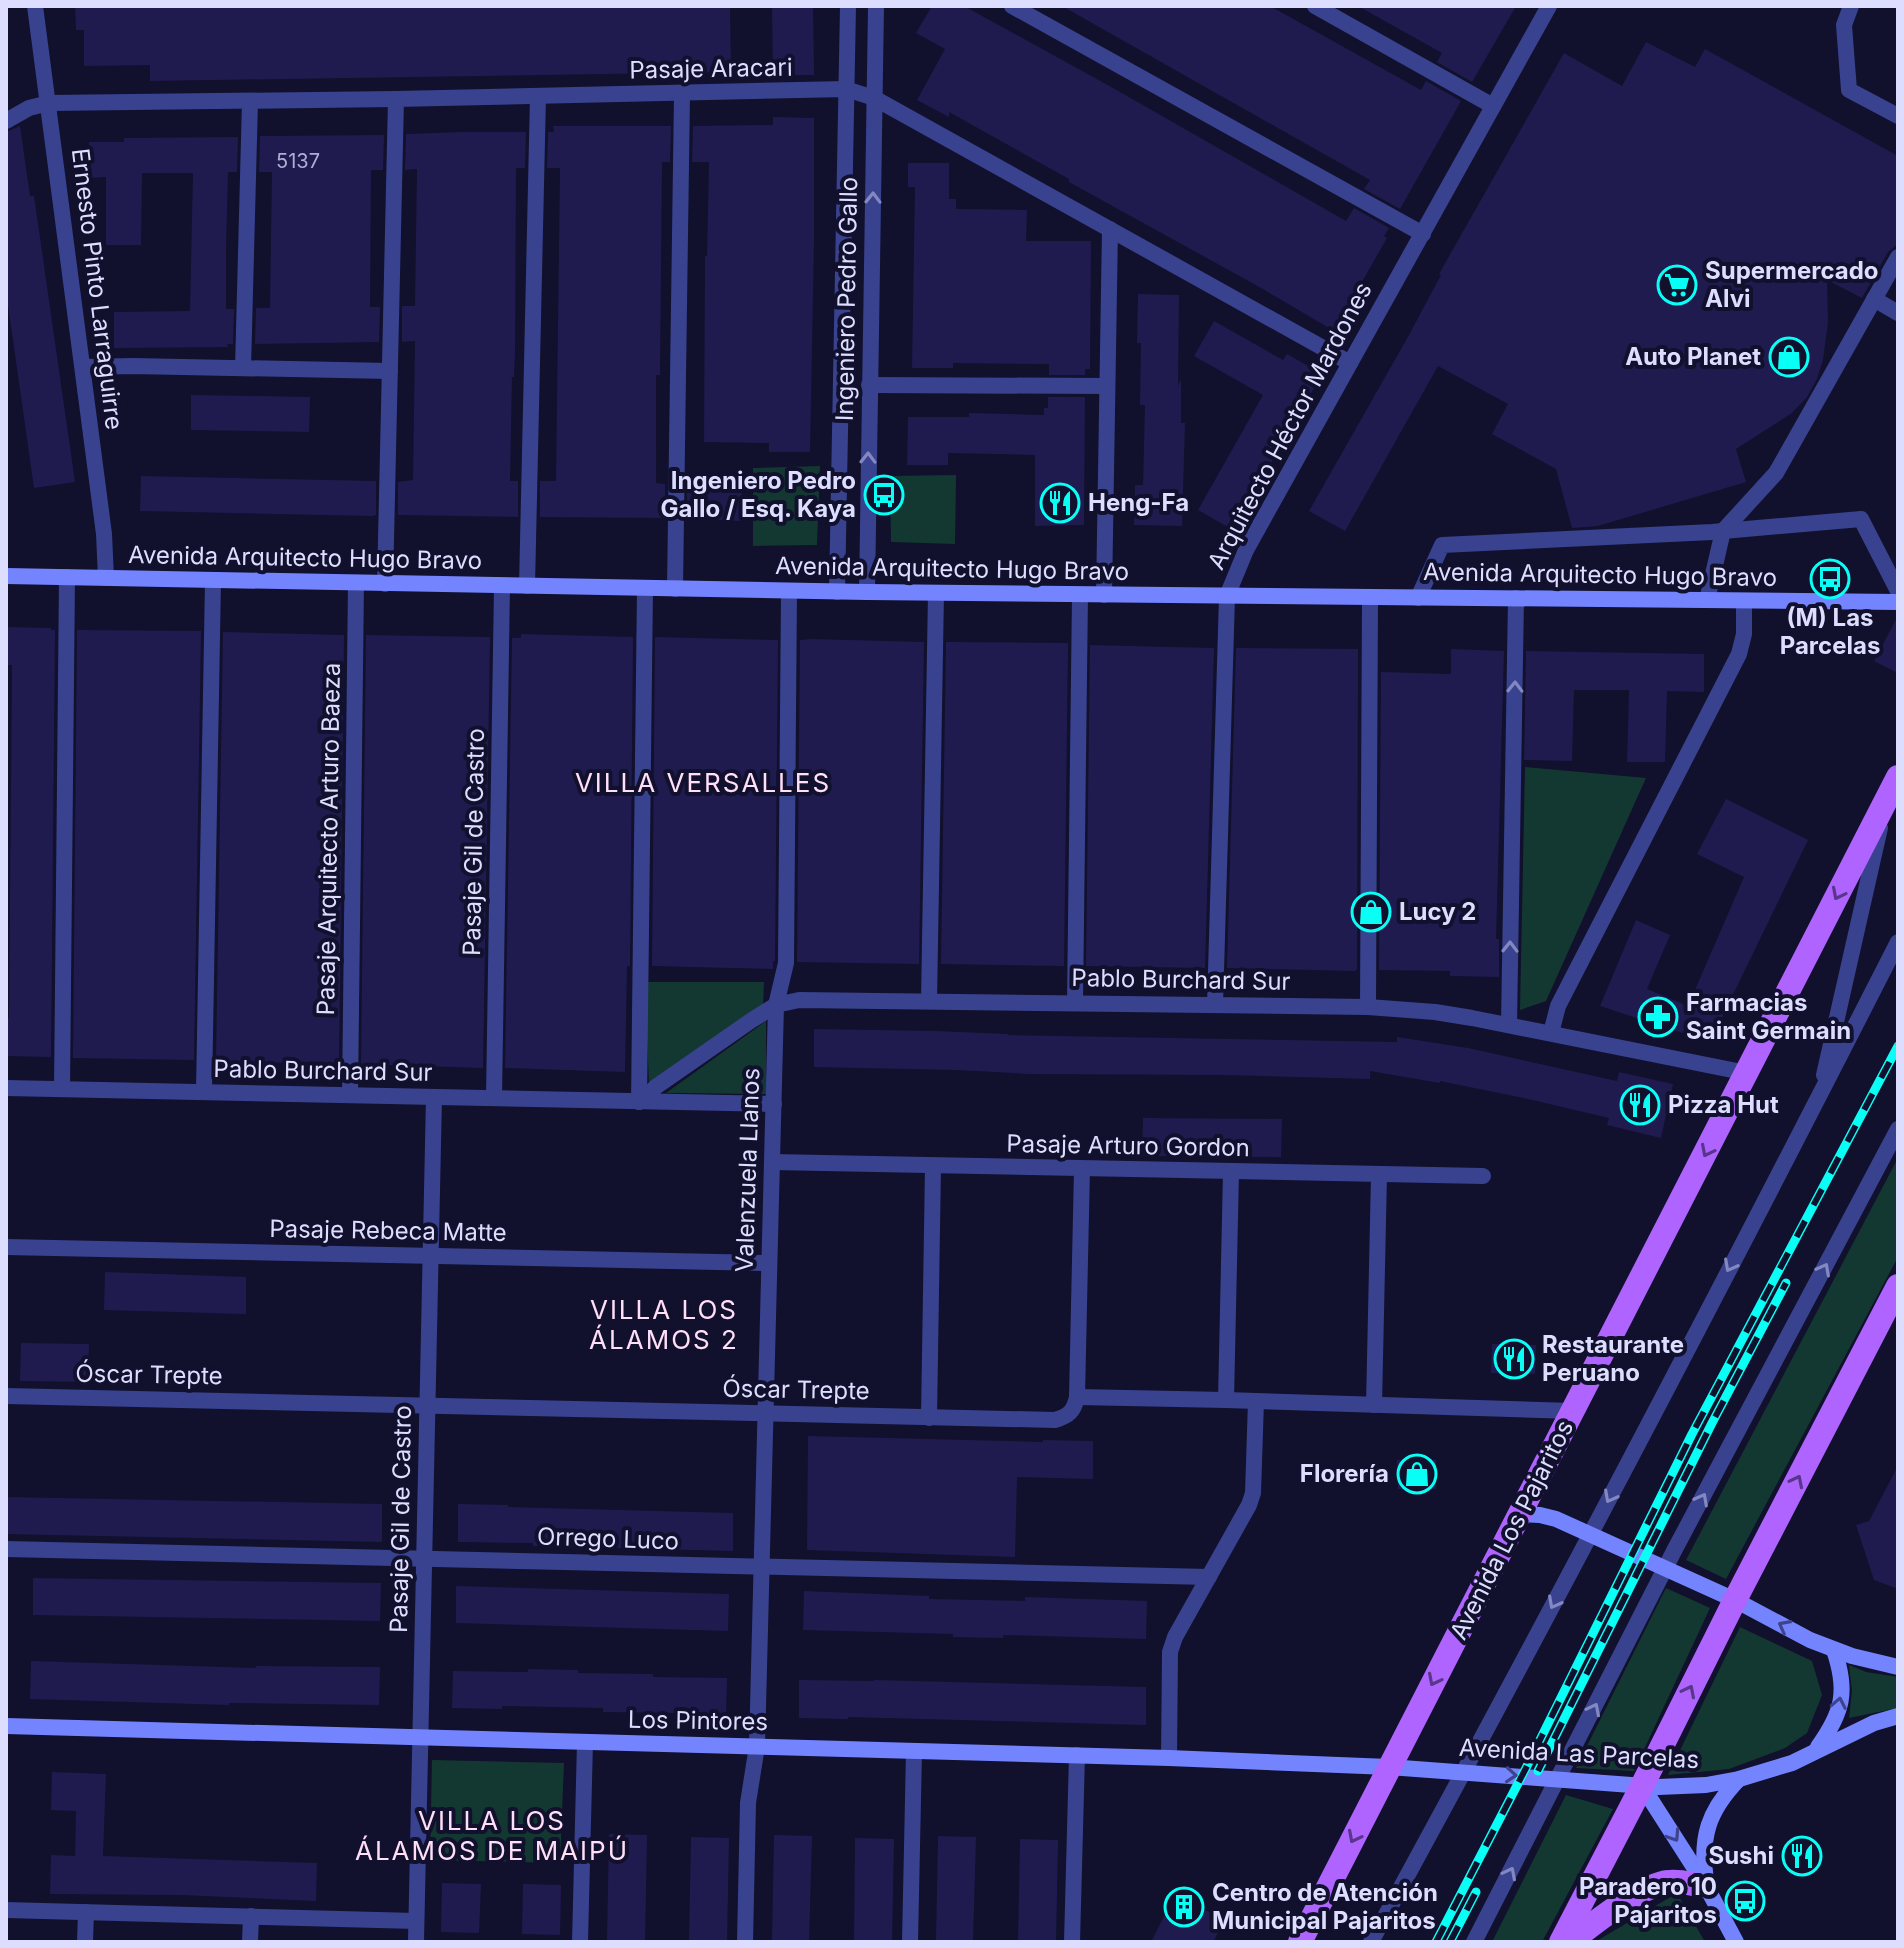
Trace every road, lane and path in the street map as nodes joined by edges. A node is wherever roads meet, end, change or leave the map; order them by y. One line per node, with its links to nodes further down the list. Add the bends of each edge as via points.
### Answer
1 (35, 6): 14 (street, Ernesto Pinto Larraguirre)
2 (848, 6): 8 (street, Ingeniero Pedro Gallo)
3 (876, 6): 11 (street, Ingeniero Pedro Gallo)
4 (1012, 6): 19 (street)
5 (1315, 6): 15 (street)
6 (1549, 6): 15 (street, Arquitecto Héctor Mardones)
7 (1851, 6): 16 (street, via 1844,25 1849,90)
8 (846, 89): 9 (street, Pasaje Aracari); 11 (street, Pasaje Aracari); 42 (street, Ingeniero Pedro Gallo)
9 (682, 94): 10 (street, Pasaje Aracari); 39 (street)
10 (538, 96): 12 (street, Pasaje Aracari); 37 (street)
11 (874, 98): 18 (street, Pasaje Aracari); 27 (street, Ingeniero Pedro Gallo, one-way to 11)
12 (396, 99): 13 (street, Pasaje Aracari); 26 (street)
13 (250, 101): 14 (street, Pasaje Aracari); 25 (street)
14 (49, 103): 17 (street, Pasaje Aracari); 24 (street, Ernesto Pinto Larraguirre)
15 (1493, 106): 19 (street, Arquitecto Héctor Mardones)
16 (1898, 116)
17 (6, 121)
18 (1110, 229): 23 (street, Pasaje Aracari); 28 (street)
19 (1423, 234): 23 (street, Arquitecto Héctor Mardones)
20 (1898, 257): 21 (street)
21 (1874, 299): 22 (street); 29 (street, via 1776,473)
22 (1898, 313)
23 (1350, 363): 47 (street, Arquitecto Héctor Mardones, via 1246,550)
24 (83, 367): 25 (street); 32 (street, Ernesto Pinto Larraguirre)
25 (243, 368): 26 (street)
26 (390, 371): 35 (street)
27 (869, 385): 28 (street); 43 (street, Ingeniero Pedro Gallo, one-way to 27)
28 (1107, 386): 46 (street)
29 (1723, 531): 41 (street, via 1861,519); 49 (street, via 1442,545); 51 (street)
30 (6, 576): 31 (street, Avenida Arquitecto Hugo Bravo)
31 (67, 577): 32 (street, Avenida Arquitecto Hugo Bravo); 66 (street)
32 (106, 578): 33 (street, Avenida Arquitecto Hugo Bravo)
33 (213, 580): 34 (street, Avenida Arquitecto Hugo Bravo); 67 (street)
34 (356, 583): 35 (street, Avenida Arquitecto Hugo Bravo); 68 (street, Pasaje Arquitecto Arturo Baeza)
35 (385, 584): 36 (street, Avenida Arquitecto Hugo Bravo)
36 (502, 586): 37 (street, Avenida Arquitecto Hugo Bravo); 70 (street, Pasaje Gil de Castro)
37 (527, 586): 38 (street, Avenida Arquitecto Hugo Bravo)
38 (645, 588): 39 (street, Avenida Arquitecto Hugo Bravo); 72 (street)
39 (675, 589): 40 (street, Avenida Arquitecto Hugo Bravo)
40 (789, 591): 42 (street, Avenida Arquitecto Hugo Bravo); 59 (street, Valenzuela Llanos, via 786,963)
41 (1898, 591)
42 (837, 592): 43 (street, Avenida Arquitecto Hugo Bravo)
43 (867, 592): 44 (street, Avenida Arquitecto Hugo Bravo)
44 (936, 593): 45 (street, Avenida Arquitecto Hugo Bravo); 57 (street)
45 (1080, 595): 46 (street, Avenida Arquitecto Hugo Bravo); 58 (street)
46 (1104, 595): 47 (street, Avenida Arquitecto Hugo Bravo)
47 (1227, 596): 48 (street, Avenida Arquitecto Hugo Bravo); 60 (street, Arquitecto Héctor Mardones)
48 (1370, 597): 49 (street, Avenida Arquitecto Hugo Bravo); 61 (street)
49 (1418, 598): 50 (street, Avenida Arquitecto Hugo Bravo)
50 (1516, 598): 51 (street, Avenida Arquitecto Hugo Bravo); 62 (street, one-way to 50)
51 (1707, 600): 52 (street, Avenida Arquitecto Hugo Bravo)
52 (1744, 601): 53 (street, Avenida Arquitecto Hugo Bravo); 63 (street, via 1739,654 1558,1006)
53 (1898, 602)
54 (1898, 777): 55 (main road, Avenida Los Pajaritos)
55 (1886, 800): 64 (main road, Avenida Los Pajaritos, one-way to 64); 71 (street)
56 (1898, 942): 71 (street)
57 (929, 1001): 58 (street, Pablo Burchard Sur); 59 (street, Pablo Burchard Sur, via 799,1000)
58 (1075, 1003): 60 (street, Pablo Burchard Sur)
59 (776, 1005): 72 (street, Pablo Burchard Sur); 73 (street, Valenzuela Llanos)
60 (1215, 1005): 61 (street, Pablo Burchard Sur)
61 (1368, 1007): 62 (street, Pablo Burchard Sur)
62 (1509, 1025): 63 (street, Pablo Burchard Sur)
63 (1551, 1033): 64 (street, Pablo Burchard Sur)
64 (1747, 1073): 91 (main road, Avenida Los Pajaritos, one-way to 91)
65 (6, 1088): 66 (street, Pablo Burchard Sur)
66 (62, 1089): 67 (street, Pablo Burchard Sur)
67 (204, 1092): 68 (street, Pablo Burchard Sur)
68 (350, 1095): 69 (street, Pablo Burchard Sur)
69 (434, 1097): 70 (street, Pablo Burchard Sur); 82 (street, Pasaje Gil de Castro)
70 (494, 1098): 72 (street, Pablo Burchard Sur)
71 (1818, 1098): 95 (street, one-way to 95)
72 (639, 1102): 73 (street, Pablo Burchard Sur)
73 (774, 1104): 75 (street, Valenzuela Llanos)
74 (1898, 1129): 99 (street, one-way to 74)
75 (772, 1162): 76 (street, Pasaje Arturo Gordon); 83 (street, Valenzuela Llanos)
76 (933, 1166): 77 (street, Pasaje Arturo Gordon); 93 (street)
77 (1082, 1169): 78 (street, Pasaje Arturo Gordon); 86 (street)
78 (1231, 1172): 79 (street, Pasaje Arturo Gordon); 87 (street)
79 (1379, 1175): 80 (street, Pasaje Arturo Gordon); 89 (street)
80 (1483, 1176)
81 (6, 1247): 82 (street, Pasaje Rebeca Matte)
82 (431, 1256): 83 (street, Pasaje Rebeca Matte); 90 (street, Pasaje Gil de Castro)
83 (769, 1263): 92 (street, Valenzuela Llanos)
84 (1898, 1286): 101 (main road, one-way to 84)
85 (6, 1396): 90 (street, Óscar Trepte)
86 (1077, 1397): 87 (street); 93 (street, Óscar Trepte, via 1069,1415 1055,1420)
87 (1226, 1400): 88 (street)
88 (1256, 1401): 89 (street); 100 (street, via 1253,1493)
89 (1374, 1405): 91 (street)
90 (428, 1406): 92 (street, Óscar Trepte); 97 (street, Pasaje Gil de Castro)
91 (1573, 1411): 94 (main road, Avenida Los Pajaritos)
92 (766, 1413): 93 (street, Óscar Trepte); 98 (street, Valenzuela Llanos)
93 (929, 1418)
94 (1520, 1514): 95 (street, via 1556,1519); 113 (main road, Avenida Los Pajaritos, one-way to 113)
95 (1590, 1534): 99 (street); 114 (street, one-way to 114)
96 (6, 1549): 97 (street, Orrego Luco)
97 (424, 1558): 98 (street, Orrego Luco); 106 (street, Pasaje Gil de Castro)
98 (762, 1568): 100 (street, Orrego Luco); 108 (street, Valenzuela Llanos)
99 (1666, 1568): 101 (street); 115 (street, one-way to 99)
100 (1209, 1577): 112 (street, via 1170,1652)
101 (1735, 1600): 102 (street, one-way to 101); 117 (main road, one-way to 101)
102 (1834, 1650): 103 (street); 110 (street, one-way to 102, via 1839,1713 1842,1676)
103 (1898, 1667)
104 (1898, 1716): 110 (street, Avenida Las Parcelas)
105 (6, 1726): 106 (street, Los Pintores)
106 (420, 1737): 107 (street, Los Pintores); 122 (street, Pasaje Gil de Castro)
107 (585, 1742): 108 (street, Los Pintores); 126 (street)
108 (757, 1746): 109 (street, Los Pintores); 127 (street, Valenzuela Llanos, via 748,1803)
109 (914, 1751): 111 (street, Los Pintores); 128 (street)
110 (1815, 1751): 116 (street, Avenida Las Parcelas)
111 (1077, 1755): 112 (street, Los Pintores); 129 (street)
112 (1169, 1758): 113 (street, Los Pintores)
113 (1389, 1767): 114 (street, Avenida Las Parcelas); 130 (main road, Avenida Los Pajaritos, one-way to 130)
114 (1465, 1772): 115 (street, Avenida Las Parcelas, one-way to 115); 131 (street)
115 (1558, 1778): 117 (street, Avenida Las Parcelas); 132 (street, one-way to 115)
116 (1739, 1779): 117 (street, Avenida Las Parcelas); 118 (street, via 1718,1803 1707,1827)
117 (1642, 1786): 118 (street, one-way to 118); 133 (main road)
118 (1706, 1886): 134 (main road, via 1658,1885); 135 (street)
119 (6, 1910): 120 (street)
120 (86, 1912): 121 (street); 123 (street)
121 (251, 1916): 122 (street); 124 (street)
122 (416, 1921): 125 (street, Pasaje Gil de Castro)
123 (85, 1942)
124 (250, 1942)
125 (416, 1942)
126 (580, 1942)
127 (745, 1942)
128 (910, 1942)
129 (1072, 1942)
130 (1300, 1942)
131 (1371, 1942)
132 (1474, 1942)
133 (1561, 1942)
134 (1569, 1942)
135 (1736, 1942)

